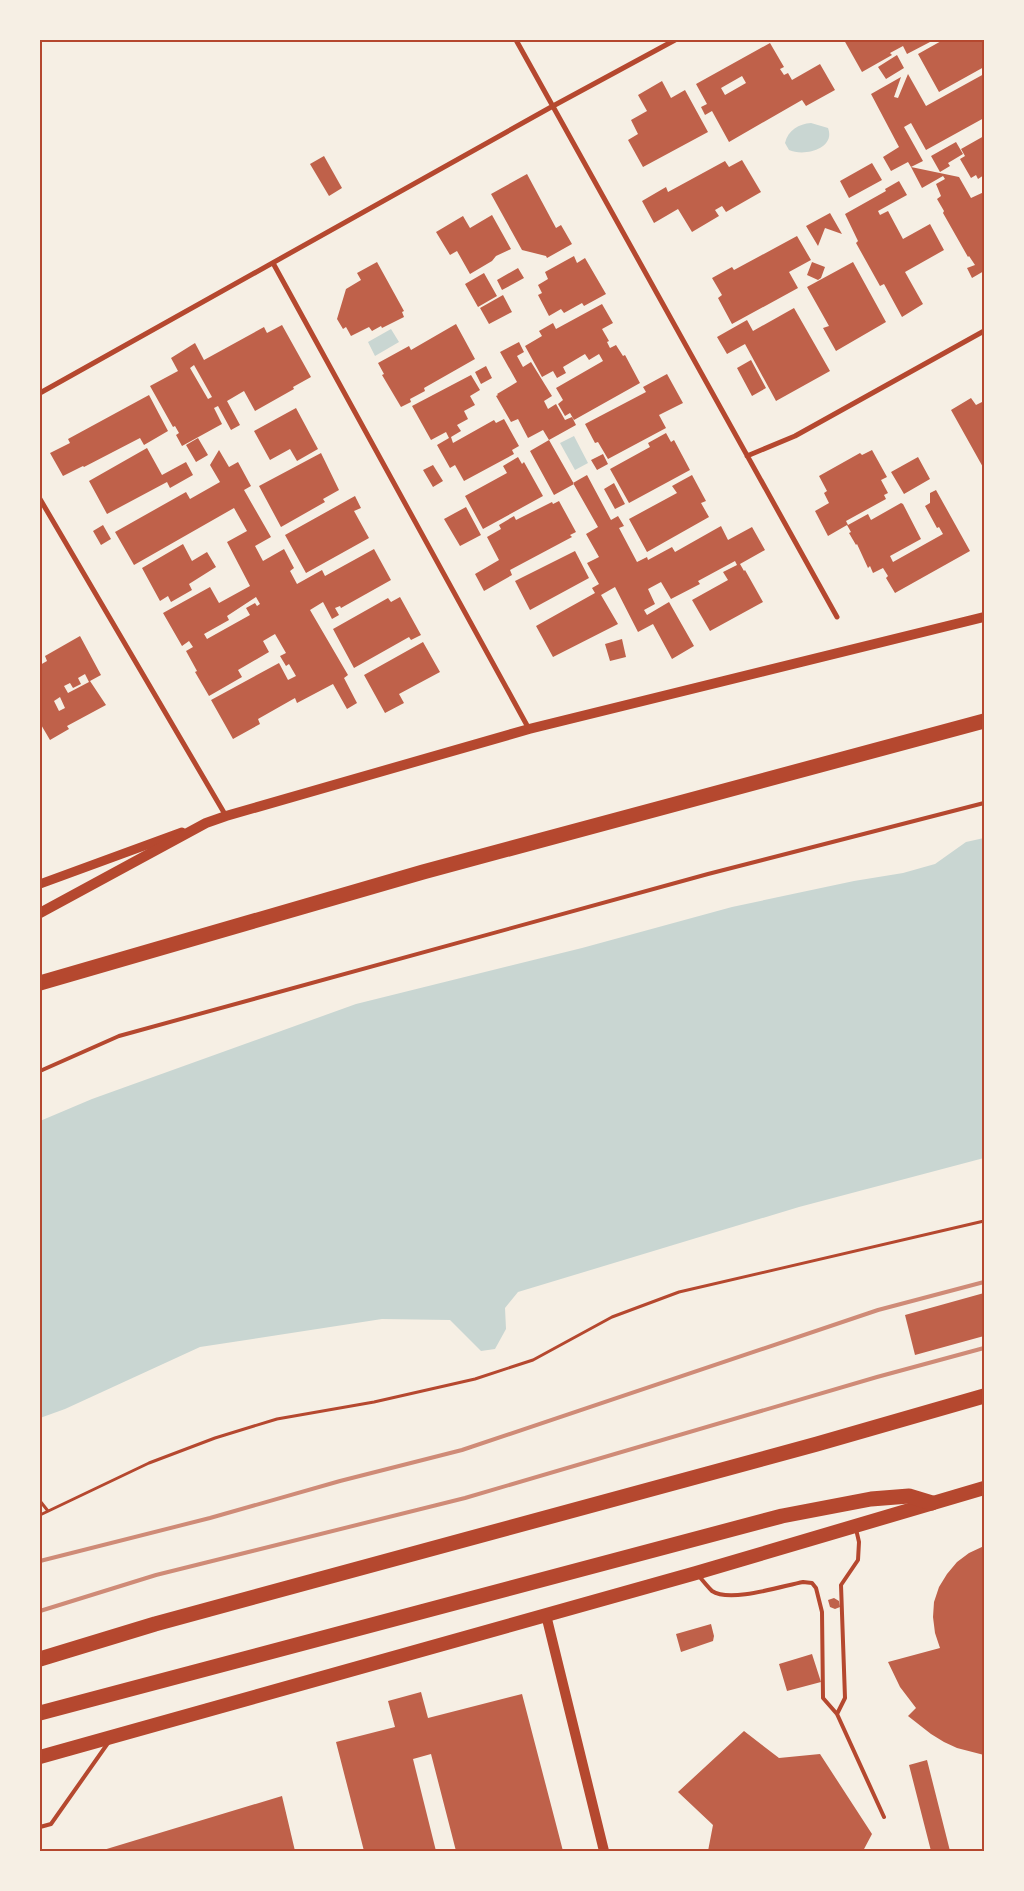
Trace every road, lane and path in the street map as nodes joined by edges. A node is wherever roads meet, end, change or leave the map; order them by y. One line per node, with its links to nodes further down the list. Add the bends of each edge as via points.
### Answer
1 (516, 40): 3 (street)
2 (675, 40): 3 (street)
3 (553, 106): 4 (street); 7 (street)
4 (273, 263): 6 (street); 12 (street)
5 (984, 331): 7 (street, via 795,436)
6 (40, 393)
7 (747, 456): 9 (street)
8 (40, 499): 14 (street)
9 (837, 617)
10 (984, 617): 12 (main road)
11 (984, 721): 18 (highway, via 423,872)
12 (529, 729): 14 (main road)
13 (984, 803): 19 (lane, via 708,874 119,1036)
14 (226, 816): 15 (main road)
15 (206, 823): 16 (street); 17 (main road)
16 (40, 884)
17 (40, 913)
18 (40, 983)
19 (40, 1071)
20 (984, 1221): 25 (path, via 679,1292 612,1317 533,1360 475,1379 374,1402 276,1419 149,1463)
21 (984, 1396): 30 (highway, via 155,1624)
22 (984, 1488): 24 (highway)
23 (40, 1501): 25 (path)
24 (932, 1504): 27 (highway); 31 (highway, via 909,1496 870,1499 782,1516)
25 (48, 1511): 26 (path)
26 (40, 1515)
27 (856, 1527): 28 (highway); 32 (lane, via 858,1560 841,1585 845,1698)
28 (696, 1573): 29 (highway); 32 (lane, via 713,1591 724,1596 812,1583 822,1612 823,1698)
29 (546, 1615): 33 (highway); 37 (main road)
30 (40, 1659)
31 (40, 1713)
32 (837, 1714): 35 (lane)
33 (113, 1736): 34 (highway); 36 (lane, via 50,1824)
34 (40, 1757)
35 (884, 1818)
36 (40, 1827)
37 (604, 1851)

